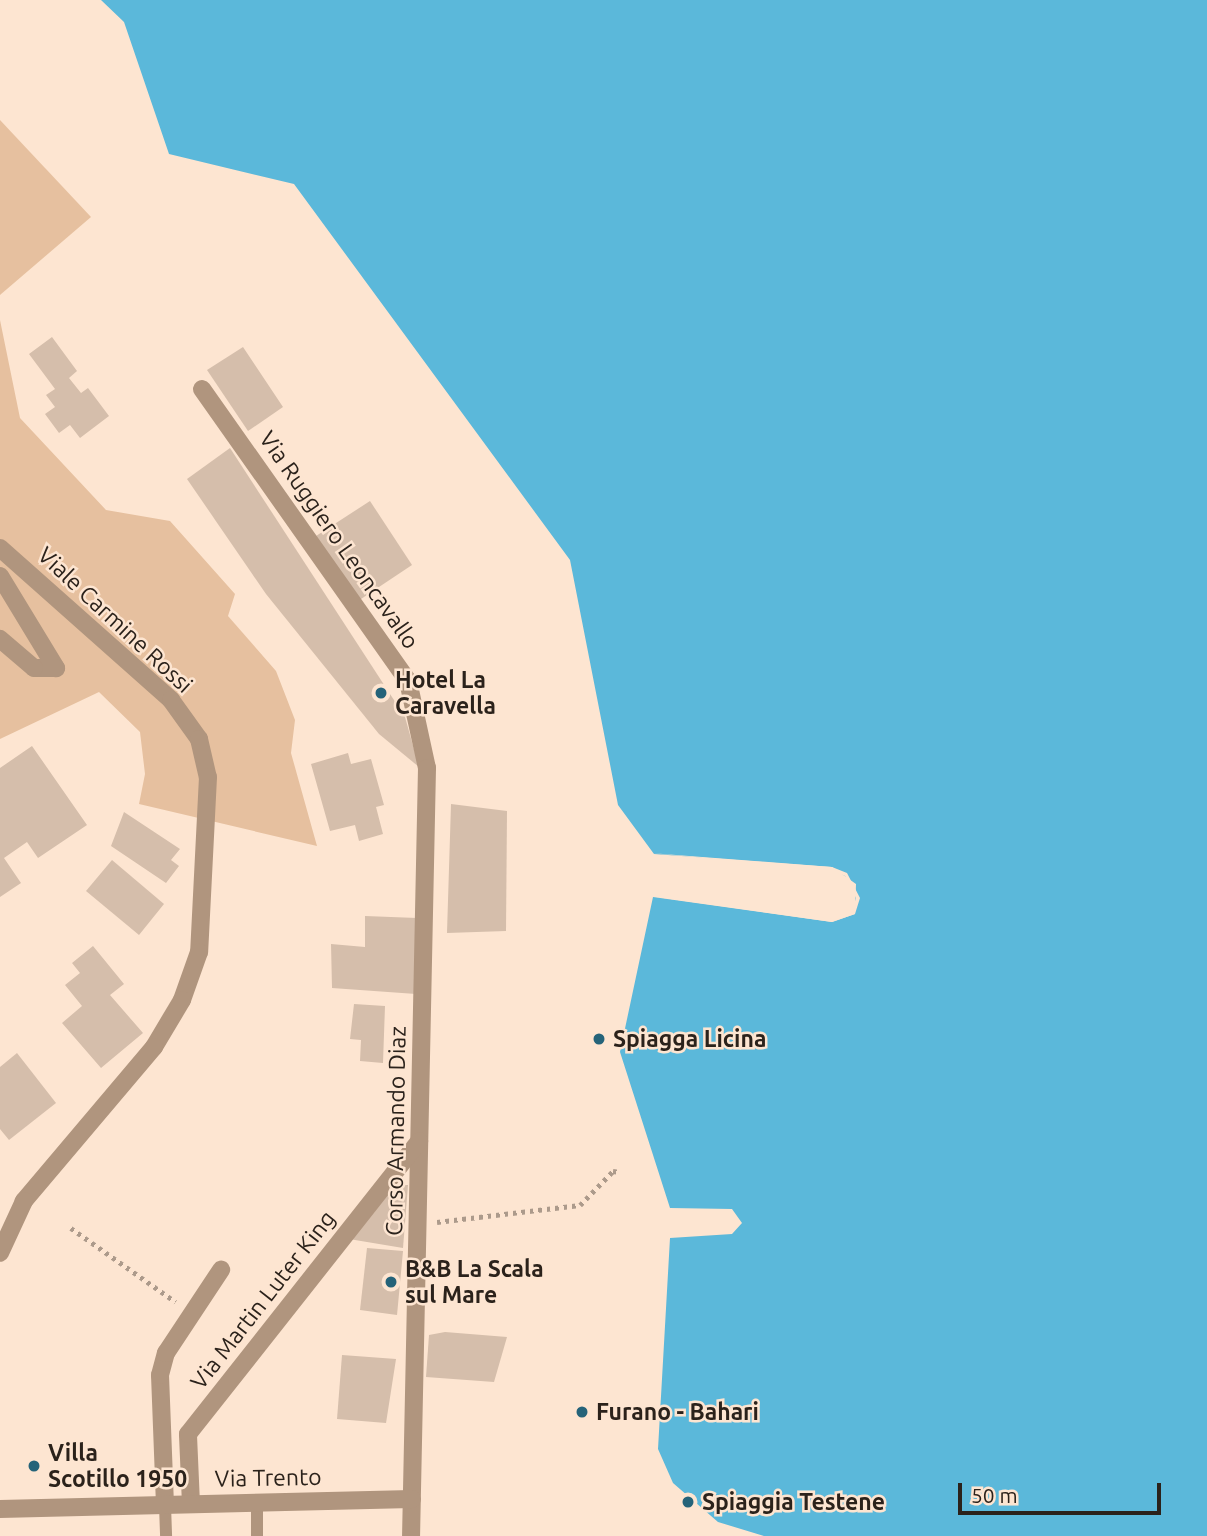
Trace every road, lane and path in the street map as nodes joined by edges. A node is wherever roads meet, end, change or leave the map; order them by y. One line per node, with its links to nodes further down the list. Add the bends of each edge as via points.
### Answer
1 (202, 389): 6 (street, Via Ruggiero Leoncavallo, via 408,681)
2 (0, 548): 3 (street, Viale Carmine Rossi)
3 (15, 561): 4 (street); 11 (street, Viale Carmine Rossi, via 171,699 199,739 208,777 199,952 182,1000 154,1047 24,1201)
4 (0, 576): 5 (street, via 56,668 34,668)
5 (0, 639)
6 (427, 768): 7 (street, Corso Armando Diaz)
7 (419, 1141): 9 (street, Corso Armando Diaz); 16 (street, Via Martin Luter King, via 188,1434)
8 (620, 1172): 9 (path, via 613,1171 580,1205)
9 (421, 1223): 14 (street, Corso Armando Diaz)
10 (71, 1228): 13 (path)
11 (0, 1253)
12 (221, 1270): 13 (street, Via Martin Luter King)
13 (191, 1313): 17 (street, Via Martin Luter King, via 160,1375)
14 (412, 1499): 15 (street, Via Trento); 21 (street, Corso Armando Diaz)
15 (257, 1503): 16 (street, Via Trento); 20 (lane)
16 (191, 1504): 17 (street, Via Trento)
17 (165, 1505): 18 (street, Via Trento); 19 (lane, Via Martin Luter King)
18 (0, 1508)
19 (166, 1536)
20 (257, 1536)
21 (411, 1536)

